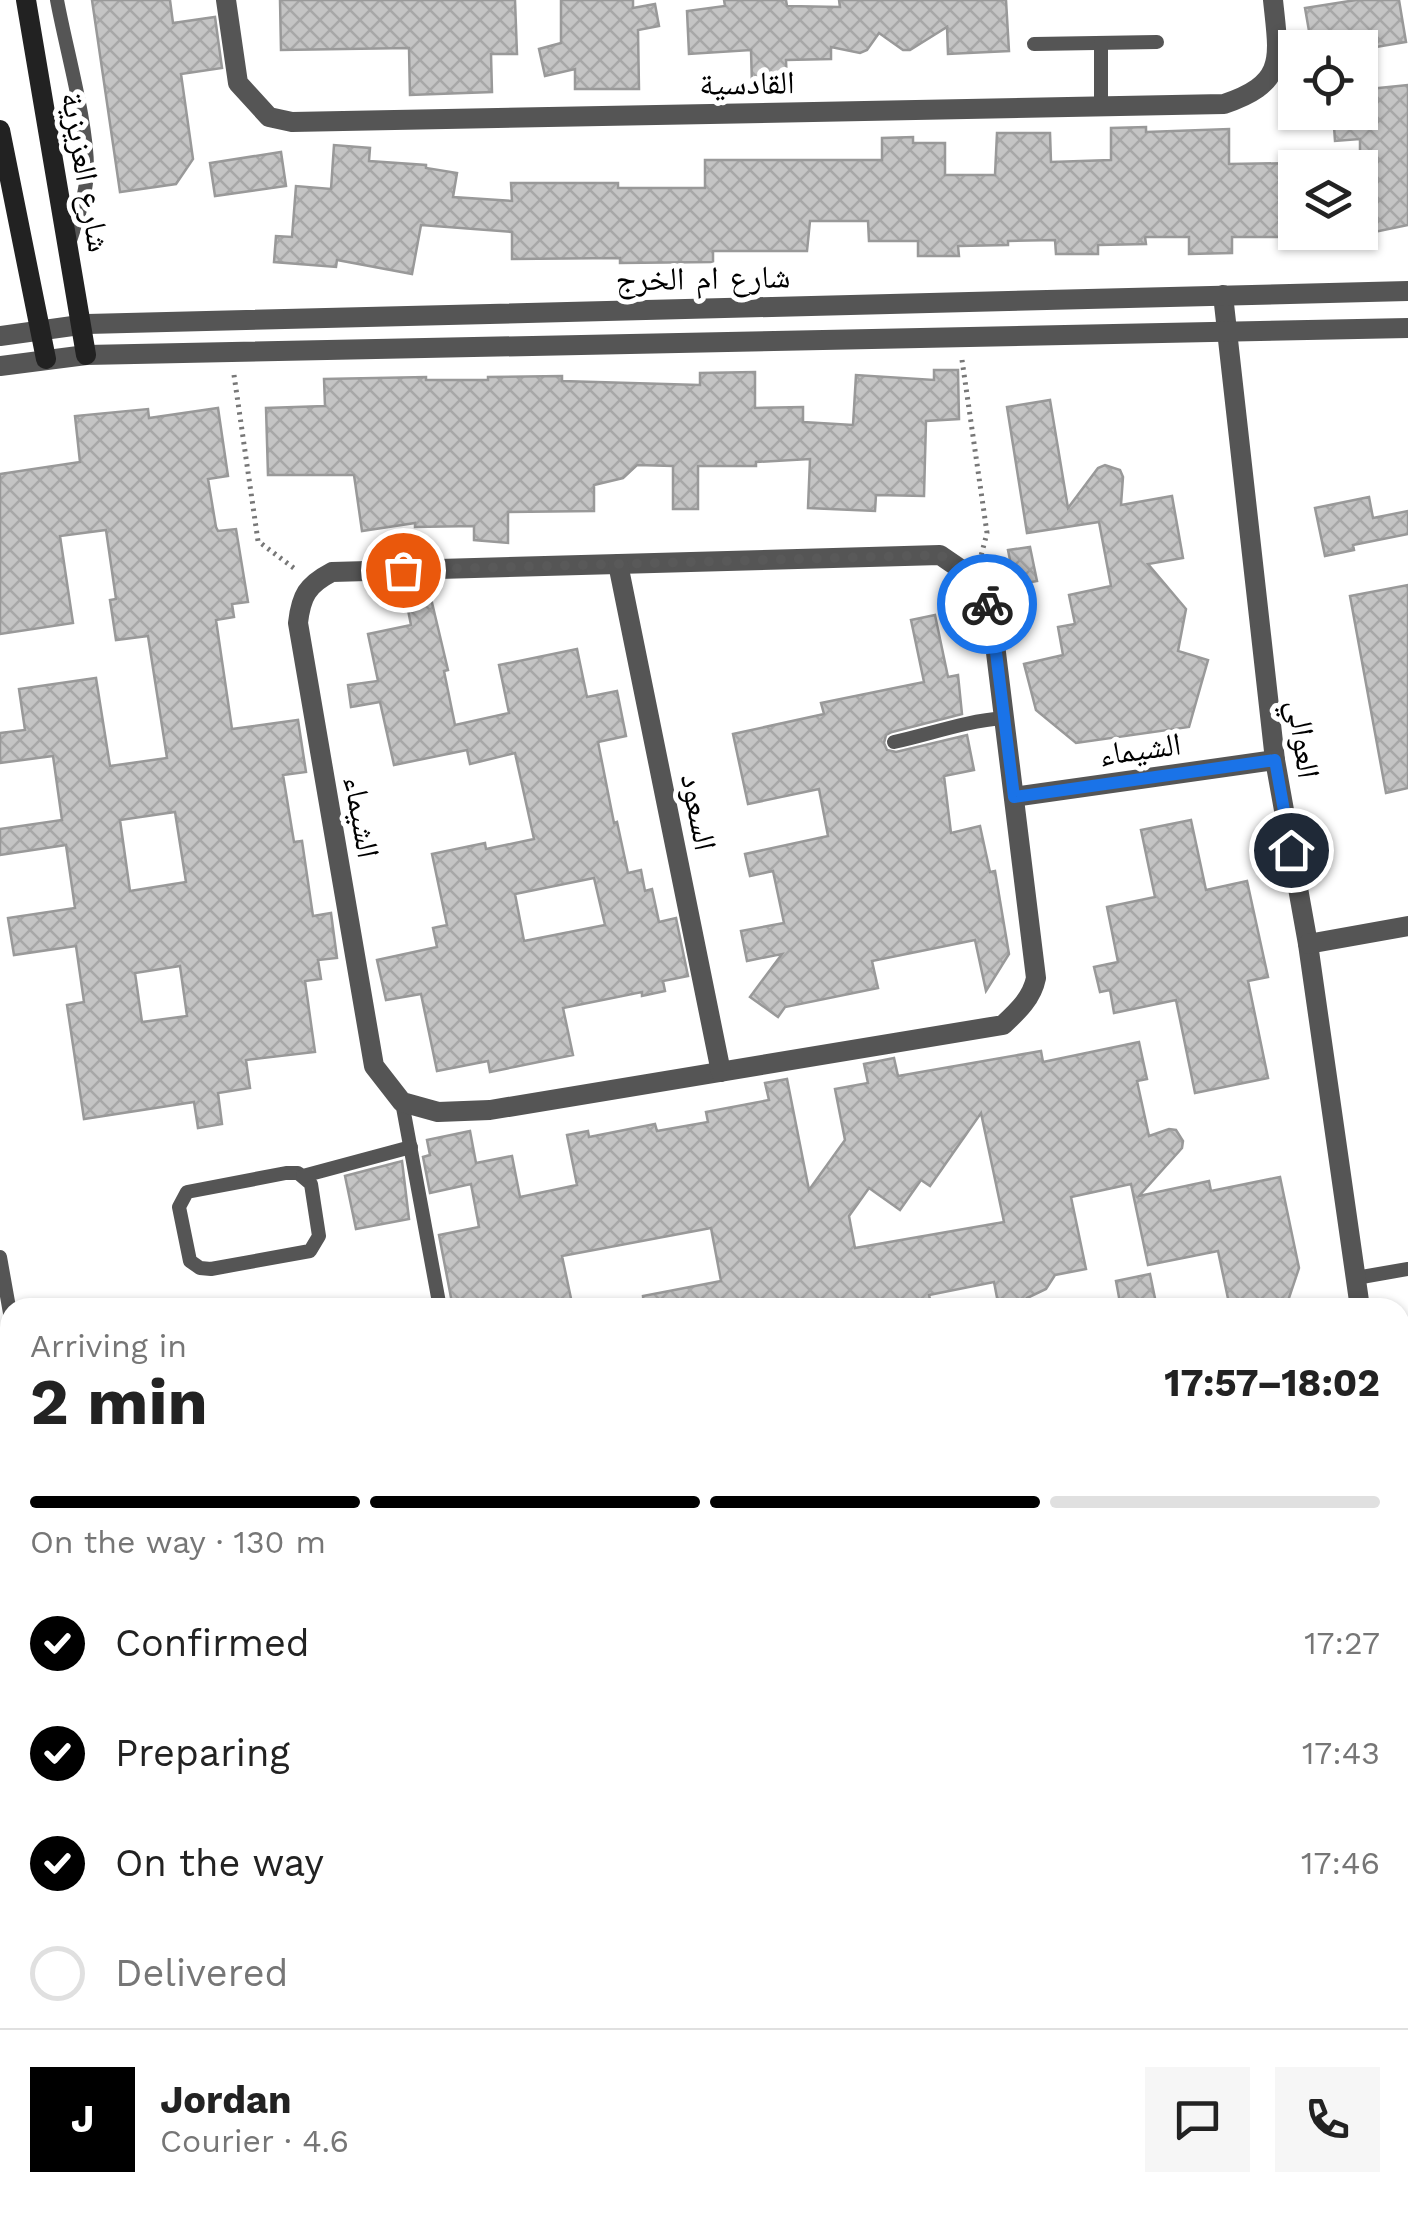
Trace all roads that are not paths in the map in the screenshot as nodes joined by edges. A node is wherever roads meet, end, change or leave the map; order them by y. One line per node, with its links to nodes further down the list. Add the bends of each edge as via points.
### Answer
1 (26, 0): 10 (main road, شارع العزيزية)
2 (57, 0): 10 (lane, via 86,172)
3 (226, 0): 8 (street, القادسية, via 238,83 270,117 292,122)
4 (1273, 0): 8 (street, القادسية, via 1278,56 1252,94 1224,104)
5 (1157, 42): 6 (lane)
6 (1101, 43): 7 (lane); 8 (lane)
7 (1034, 44)
8 (1101, 106)
9 (0, 130): 15 (main road)
10 (68, 246): 13 (main road, شارع العزيزية)
11 (1408, 291): 12 (street, شارع ام الخرج)
12 (1224, 295): 13 (street, شارع ام الخرج); 16 (street, العوالي)
13 (81, 325): 15 (street, شارع ام الخرج); 18 (main road, شارع العزيزية)
14 (1408, 328): 16 (street, شارع ام الخرج)
15 (40, 329): 17 (street, شارع ام الخرج); 19 (main road)
16 (1226, 331): 18 (street, شارع ام الخرج); 24 (street, العوالي)
17 (0, 336)
18 (86, 355): 19 (street, شارع ام الخرج)
19 (46, 359): 20 (street, شارع ام الخرج)
20 (0, 366)
21 (618, 564): 22 (street, via 940,555 975,580 991,612); 28 (street, السعود); 29 (street, الشيماء, via 332,572 311,582 301,600 298,624 374,1066)
22 (1004, 718): 23 (lane); 25 (street)
23 (894, 742)
24 (1275, 760): 25 (street, الشيماء); 27 (street, العوالي)
25 (1014, 797): 28 (street, via 1036,978 1033,991 1003,1025)
26 (1408, 926): 27 (street)
27 (1308, 944): 34 (street, العوالي)
28 (721, 1072): 29 (street, via 490,1110 438,1112)
29 (402, 1102): 30 (lane)
30 (410, 1147): 31 (lane); 36 (lane)
31 (303, 1176): 31 (lane, via 286,1173 187,1192 179,1207 190,1261 211,1269 310,1251 318,1230 311,1184)
32 (0, 1257): 35 (lane)
33 (1408, 1269): 34 (lane)
34 (1356, 1278): 37 (street, العوالي)
35 (7, 1298)
36 (438, 1298)
37 (1359, 1298)

